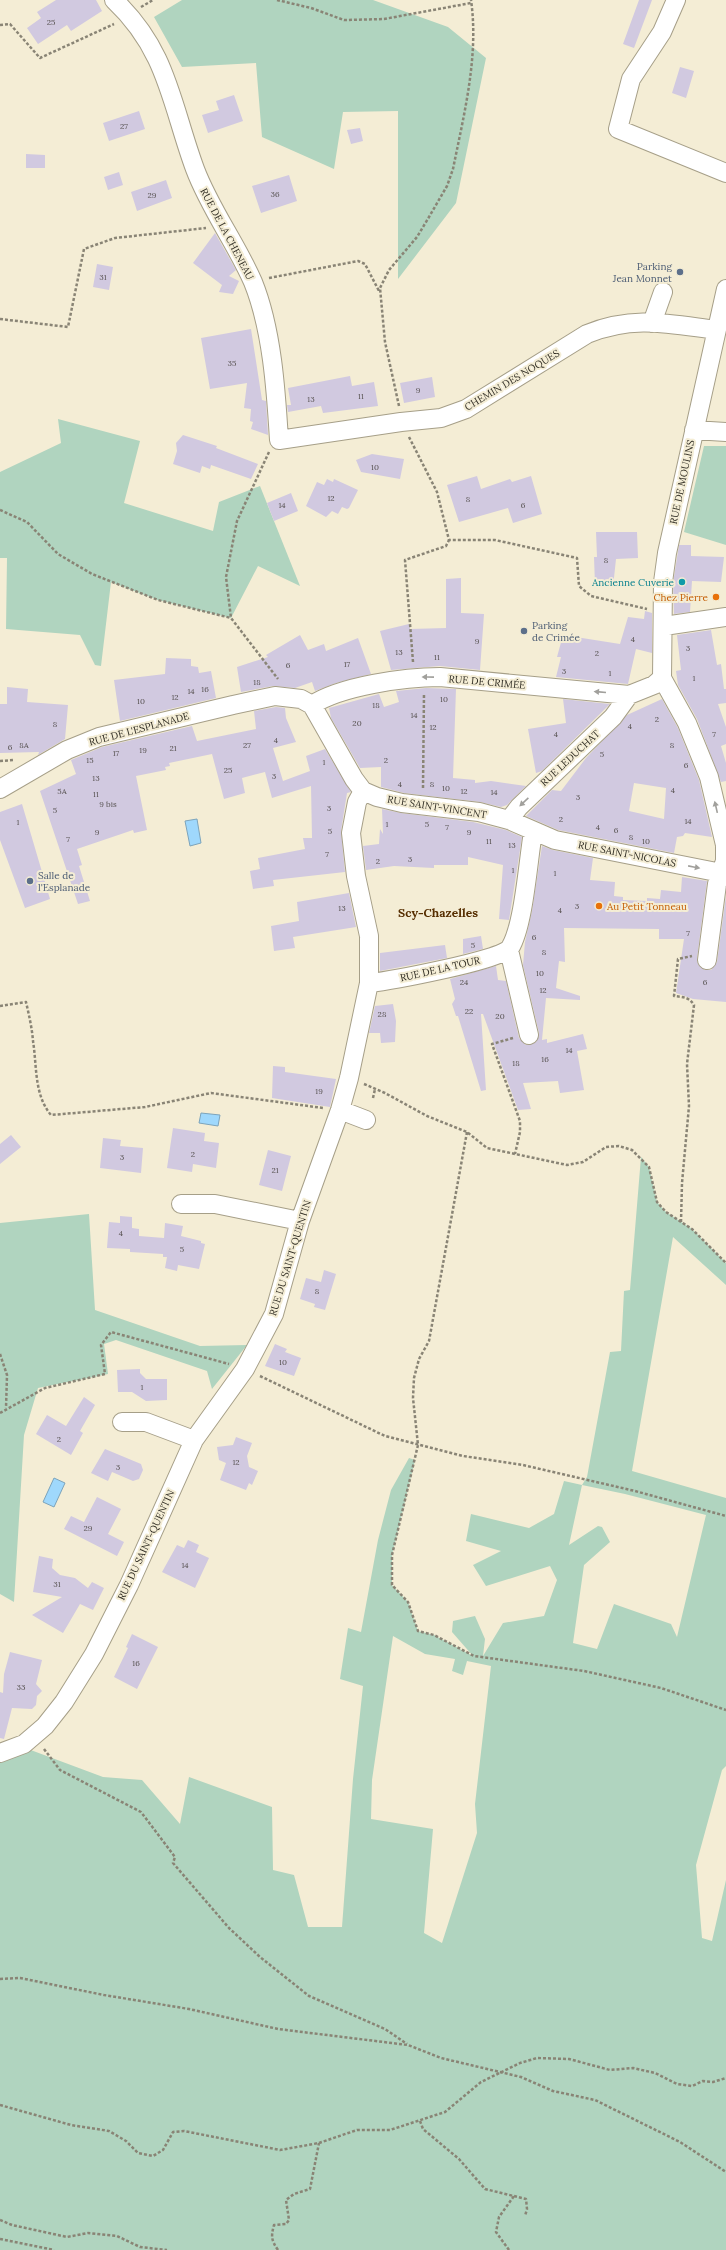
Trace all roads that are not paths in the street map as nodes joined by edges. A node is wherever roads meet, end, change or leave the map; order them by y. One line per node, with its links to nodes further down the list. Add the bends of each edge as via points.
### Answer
1 (114, 0): 10 (street, RUE DE LA CHENEAU, via 128,12 145,35 164,70 195,170 252,282 270,350 276,390)
2 (676, 0): 3 (street, via 662,32 631,79 618,129)
3 (726, 173)
4 (726, 289): 7 (street, RUE DE MOULINS)
5 (663, 292): 6 (street)
6 (652, 323): 7 (street, CHEMIN DES NOQUES); 10 (street, CHEMIN DES NOQUES, via 608,326 587,334 466,409 441,418)
7 (716, 330): 8 (street, RUE DE MOULINS)
8 (694, 430): 9 (street); 12 (street, RUE DE MOULINS, via 667,553 663,582)
9 (726, 432)
10 (278, 440)
11 (726, 617): 12 (street)
12 (663, 618): 13 (street, RUE DE MOULINS)
13 (662, 678): 14 (street, RUE DE CRIMÉE, via 654,685); 20 (street, one-way to 13, via 725,845 709,777 687,723)
14 (629, 694): 15 (street, RUE DE CRIMÉE, one-way to 15, via 419,677 342,692 322,698); 18 (street, RUE LEDUCHAT, one-way to 18, via 613,717 519,807)
15 (312, 705): 16 (street, RUE DE L'ESPLANADE, via 301,699 275,696 99,738 67,750); 17 (street)
16 (0, 789)
17 (363, 791): 18 (street, RUE SAINT-VINCENT, via 377,797 421,806 480,812); 23 (street, RUE DU SAINT-QUENTIN, via 356,802 351,833 356,876 369,936)
18 (509, 820): 19 (street, RUE SAINT-VINCENT)
19 (533, 832): 20 (street, RUE SAINT-NICOLAS, one-way to 20, via 563,841); 21 (street, via 518,932)
20 (724, 873): 22 (street, via 717,884)
21 (509, 950): 23 (street, RUE DE LA TOUR, via 500,955 449,968); 24 (street)
22 (708, 957)
23 (369, 983): 25 (street, RUE DU SAINT-QUENTIN)
24 (529, 1034)
25 (340, 1110): 26 (street); 28 (street, RUE DU SAINT-QUENTIN)
26 (366, 1120)
27 (181, 1204): 28 (street, via 215,1204)
28 (300, 1221): 30 (street, RUE DU SAINT-QUENTIN, via 274,1314 245,1369)
29 (122, 1422): 30 (street, via 146,1422)
30 (194, 1440): 31 (street, RUE DU SAINT-QUENTIN, via 129,1585 94,1654 64,1702 45,1726 24,1744)
31 (0, 1753)

